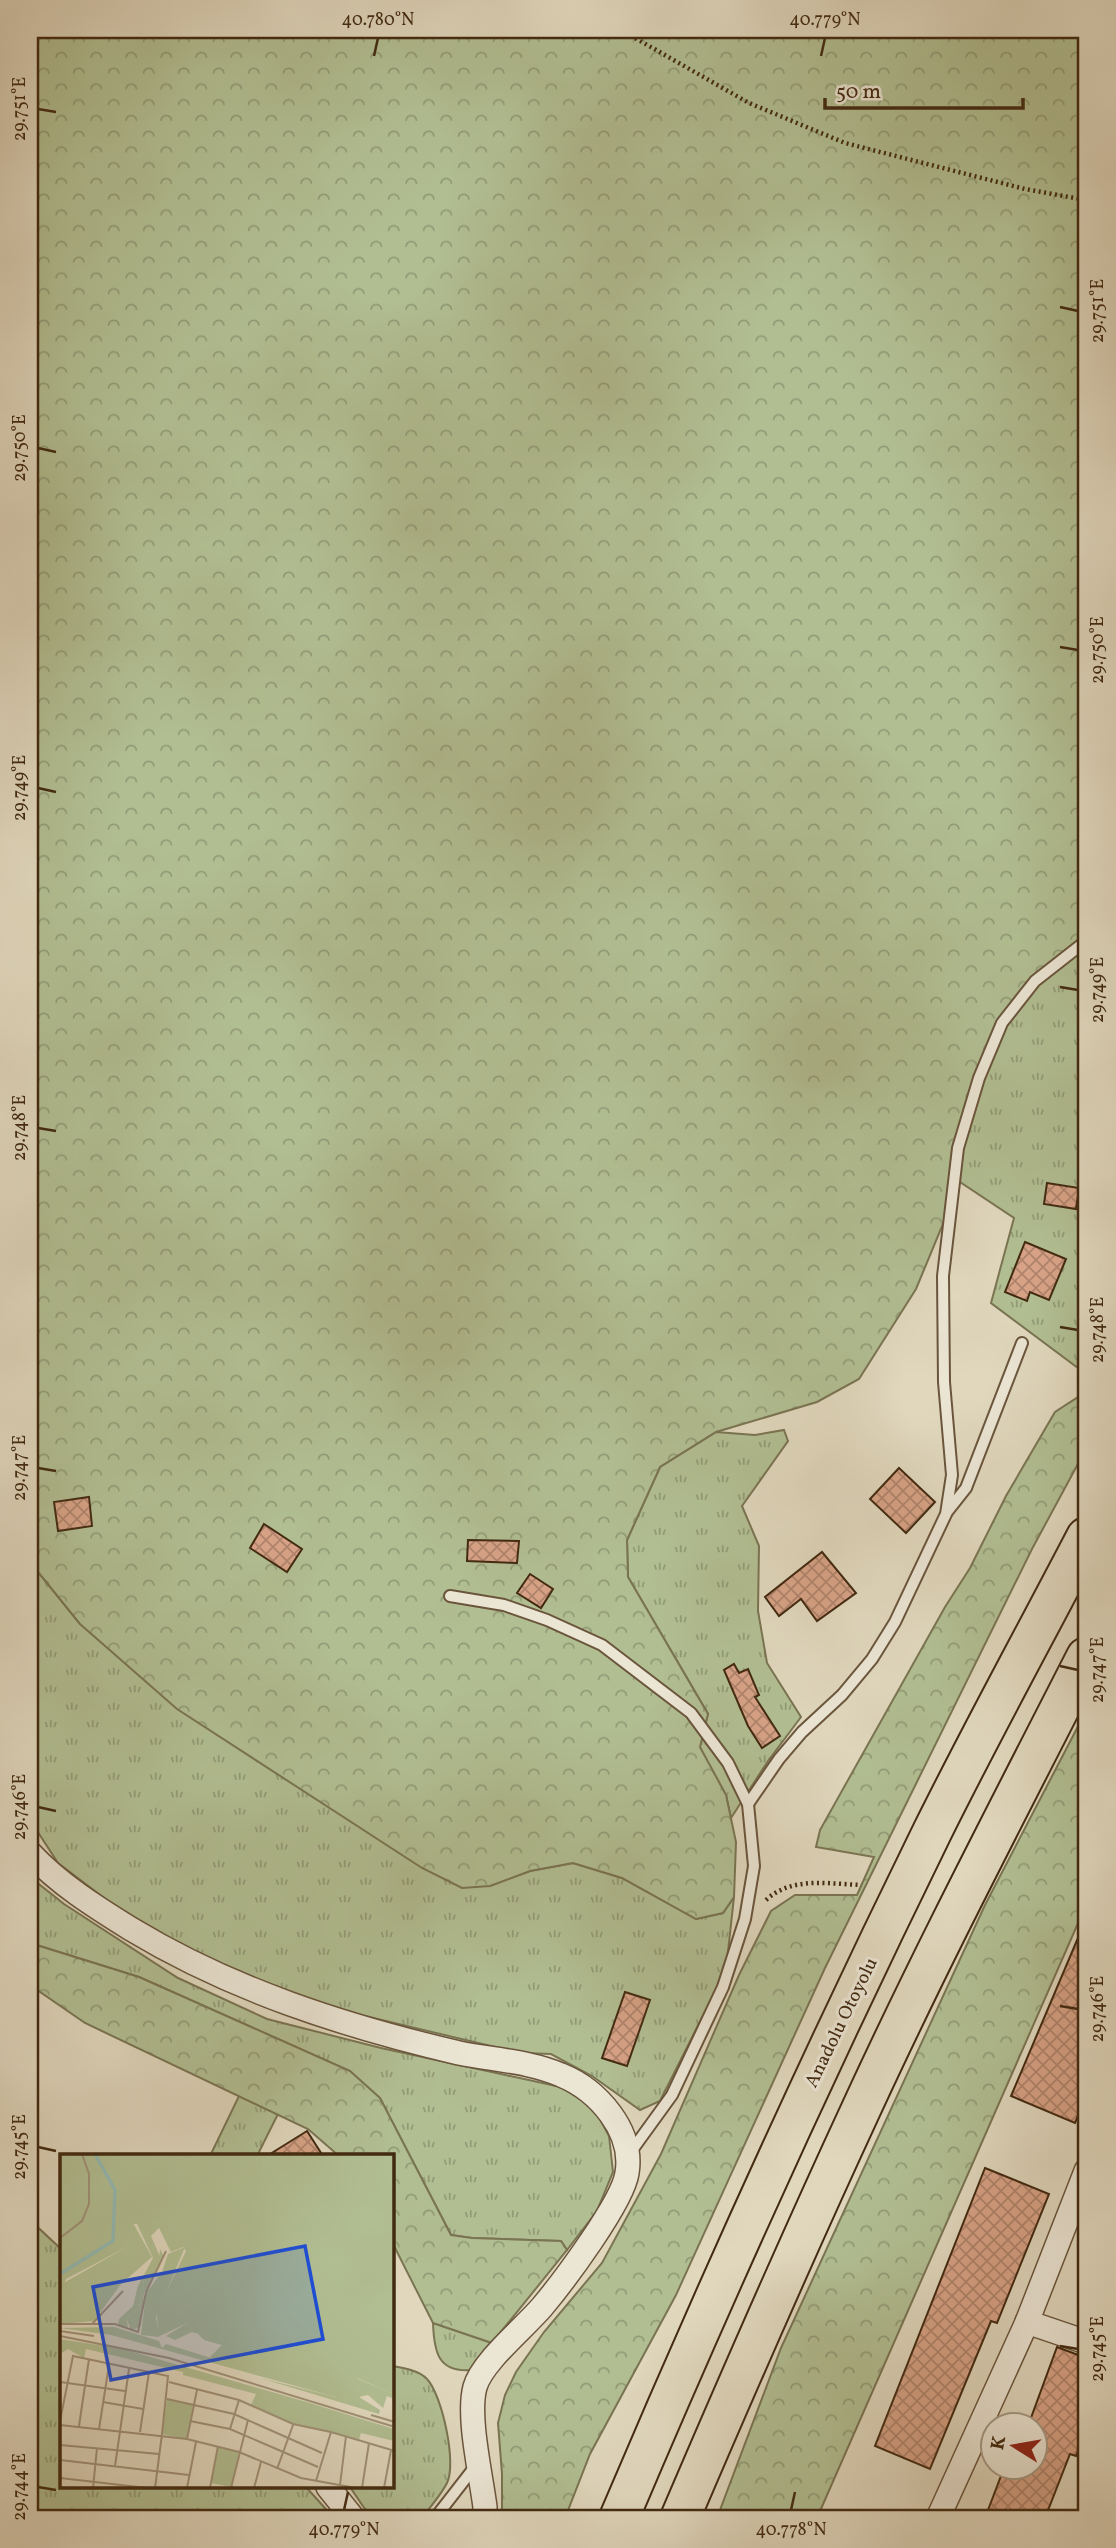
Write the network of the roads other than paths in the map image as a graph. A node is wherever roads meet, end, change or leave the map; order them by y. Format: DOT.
graph roads {
  1 [pos="1086,941"];
  2 [pos="1021,1343"];
  3 [pos="946,1514"];
  4 [pos="1086,1537"];
  5 [pos="450,1596"];
  6 [pos="1086,1657"];
  7 [pos="748,1804"];
  8 [pos="30,1853"];
  9 [pos="628,2155"];
  10 [pos="1086,2171"];
  11 [pos="1027,2322"];
  12 [pos="1086,2342"];
  13 [pos="479,2462"];
  14 [pos="329,2488"];
  15 [pos="353,2518"];
  16 [pos="435,2518"];
  17 [pos="484,2518"];
  18 [pos="619,2518"];
  19 [pos="680,2518"];
  20 [pos="938,2518"];
  1 -- 3 [label="lane"];
  2 -- 3 [label="lane"];
  3 -- 7 [label="lane"];
  4 -- 18 [label="highway, Anadolu Otoyolu"];
  5 -- 7 [label="lane"];
  6 -- 19 [label="highway"];
  7 -- 9 [label="lane"];
  8 -- 9 [label="street"];
  9 -- 13 [label="street"];
  10 -- 11 [label="street"];
  11 -- 12 [label="street"];
  11 -- 20 [label="street"];
  13 -- 16 [label="lane"];
  13 -- 17 [label="street"];
  14 -- 15 [label="street"];
}
